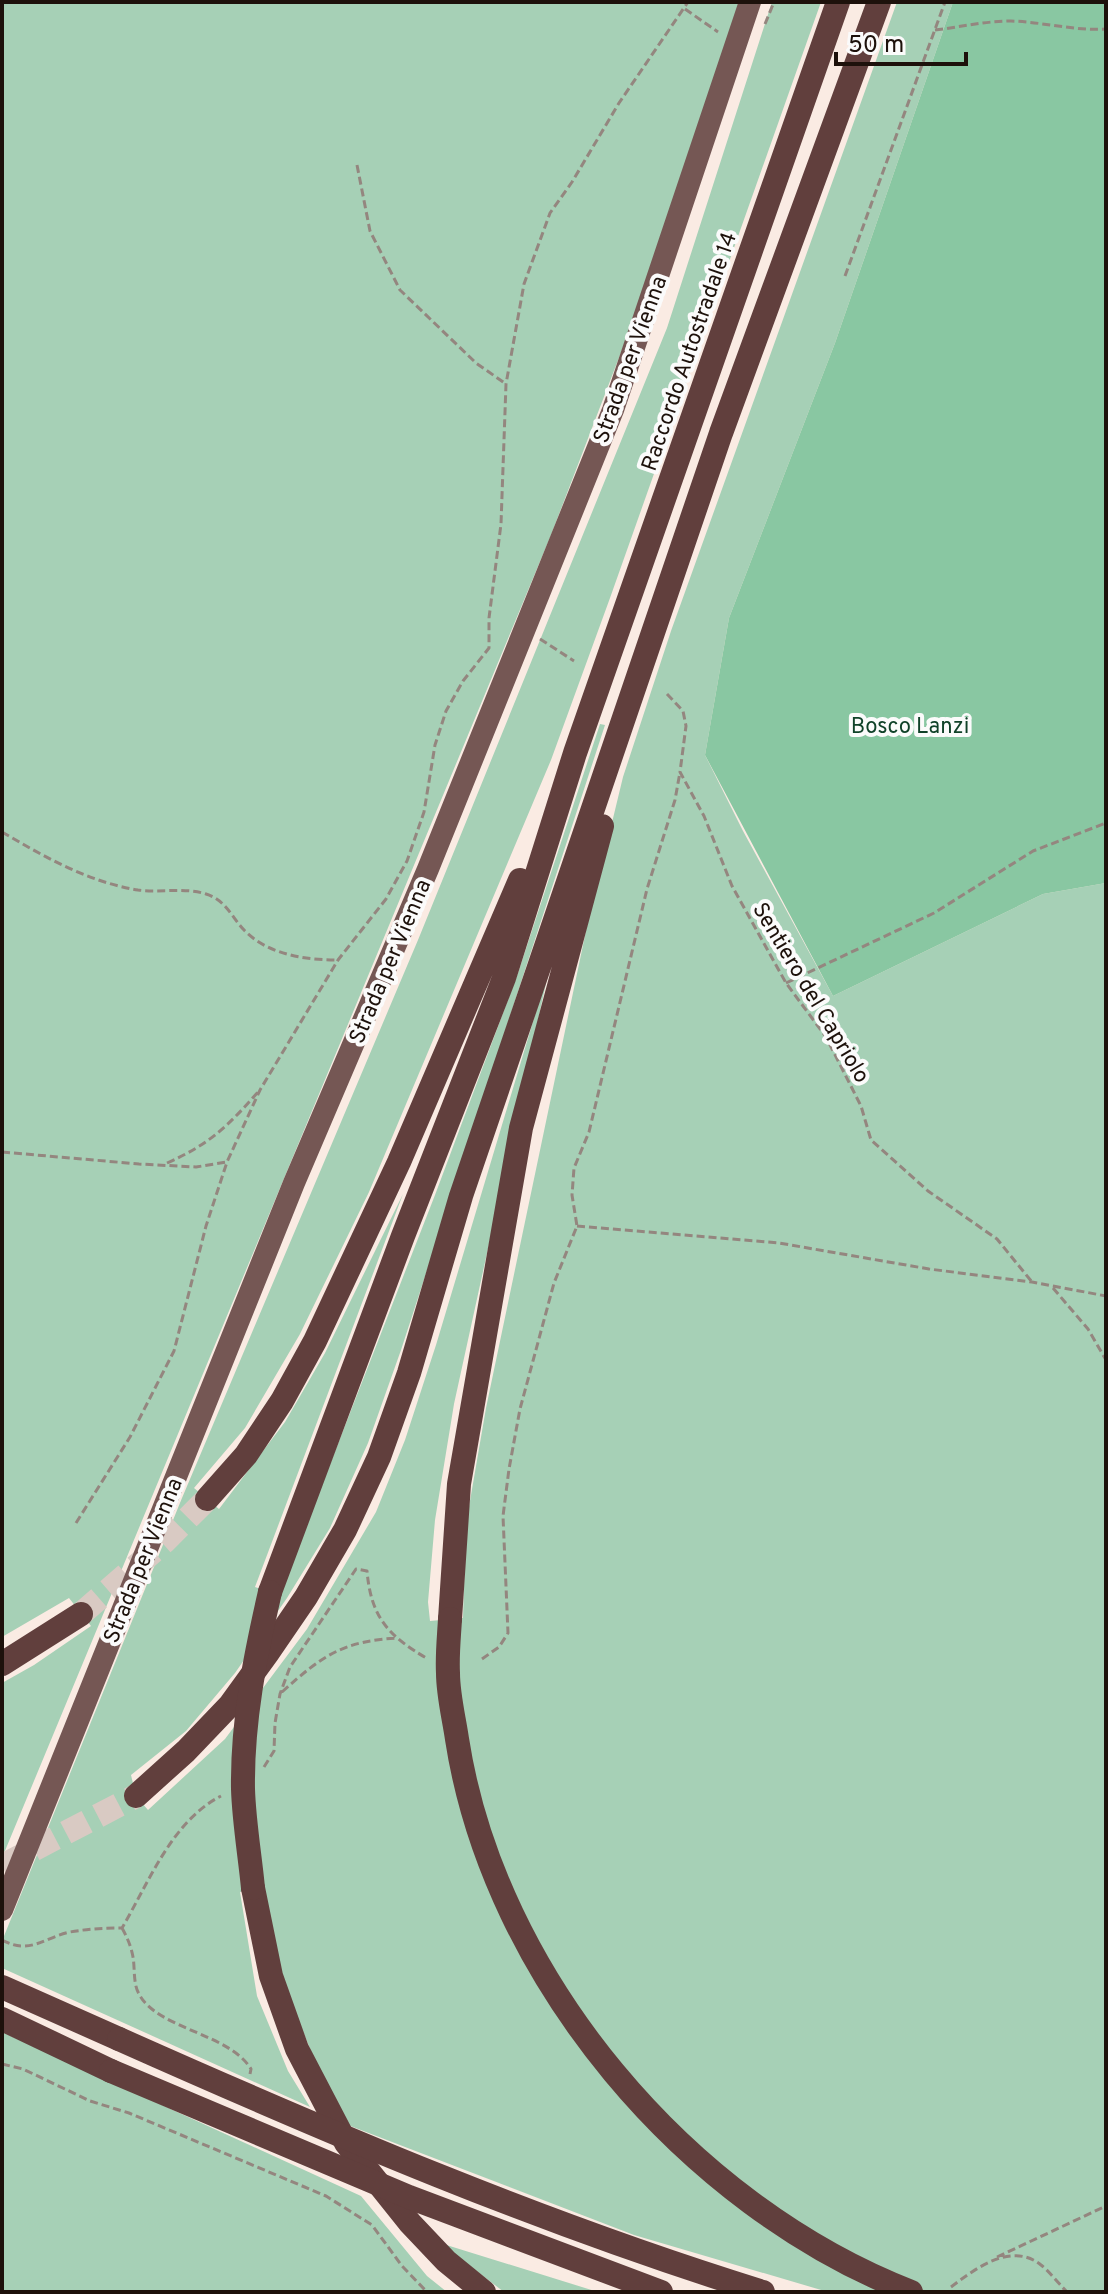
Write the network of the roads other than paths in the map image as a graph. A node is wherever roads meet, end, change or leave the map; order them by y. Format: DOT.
graph roads {
  1 [pos="750,2"];
  2 [pos="838,2"];
  3 [pos="879,2"];
  4 [pos="621,726"];
  5 [pos="575,753"];
  6 [pos="207,1499"];
  7 [pos="81,1614"];
  8 [pos="2,1664"];
  9 [pos="136,1796"];
  10 [pos="2,1910"];
  11 [pos="2,1987"];
  12 [pos="2,2019"];
  13 [pos="484,2292"];
  14 [pos="661,2292"];
  15 [pos="763,2292"];
  16 [pos="911,2292"];
  1 -- 10 [label="main road, Strada per Vienna"];
  2 -- 5 [label="highway, Raccordo Autostradale 14"];
  3 -- 4 [label="highway"];
  4 -- 9 [label="highway"];
  4 -- 16 [label="highway, bridge"];
  5 -- 6 [label="highway"];
  5 -- 13 [label="highway, bridge"];
  7 -- 8 [label="highway"];
  11 -- 15 [label="highway, bridge"];
  12 -- 14 [label="highway, bridge"];
}
